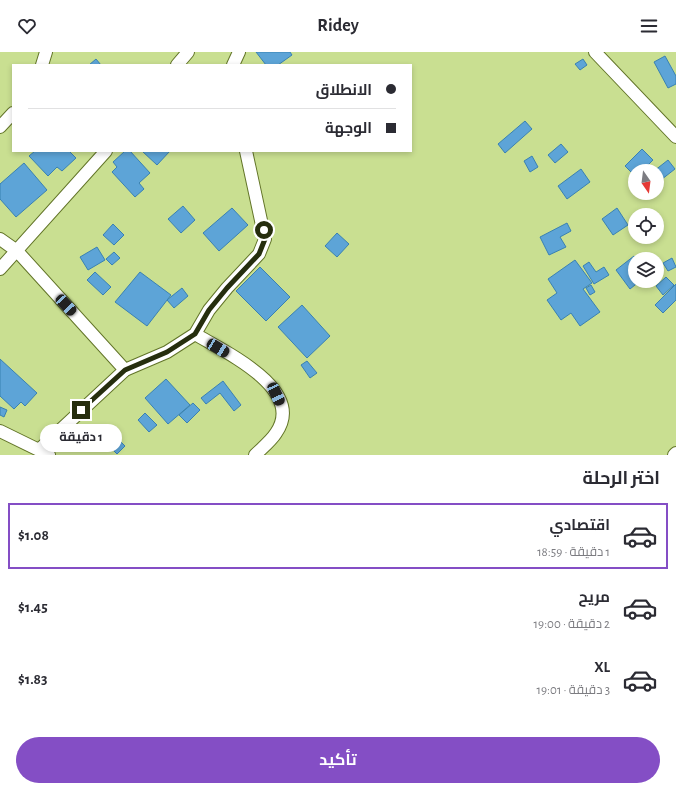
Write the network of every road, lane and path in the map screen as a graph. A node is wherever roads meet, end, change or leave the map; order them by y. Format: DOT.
graph roads {
  1 [pos="46,52"];
  2 [pos="188,52"];
  3 [pos="239,52"];
  4 [pos="595,52"];
  5 [pos="42,64"];
  6 [pos="178,64"];
  7 [pos="233,64"];
  8 [pos="12,114"];
  9 [pos="0,127"];
  10 [pos="676,137"];
  11 [pos="105,152"];
  12 [pos="246,152"];
  13 [pos="0,239"];
  14 [pos="16,251"];
  15 [pos="0,269"];
  16 [pos="195,334"];
  17 [pos="125,370"];
  18 [pos="2,435"];
  19 [pos="45,452"];
  20 [pos="255,455"];
  1 -- 5 [label="street"];
  2 -- 6 [label="street"];
  3 -- 7 [label="street"];
  4 -- 10 [label="street"];
  8 -- 9 [label="street"];
  11 -- 14 [label="street"];
  12 -- 16 [label="street"];
  13 -- 14 [label="street"];
  14 -- 15 [label="street"];
  14 -- 17 [label="street"];
  16 -- 17 [label="street"];
  16 -- 20 [label="street"];
  17 -- 19 [label="street"];
  18 -- 19 [label="street"];
}
